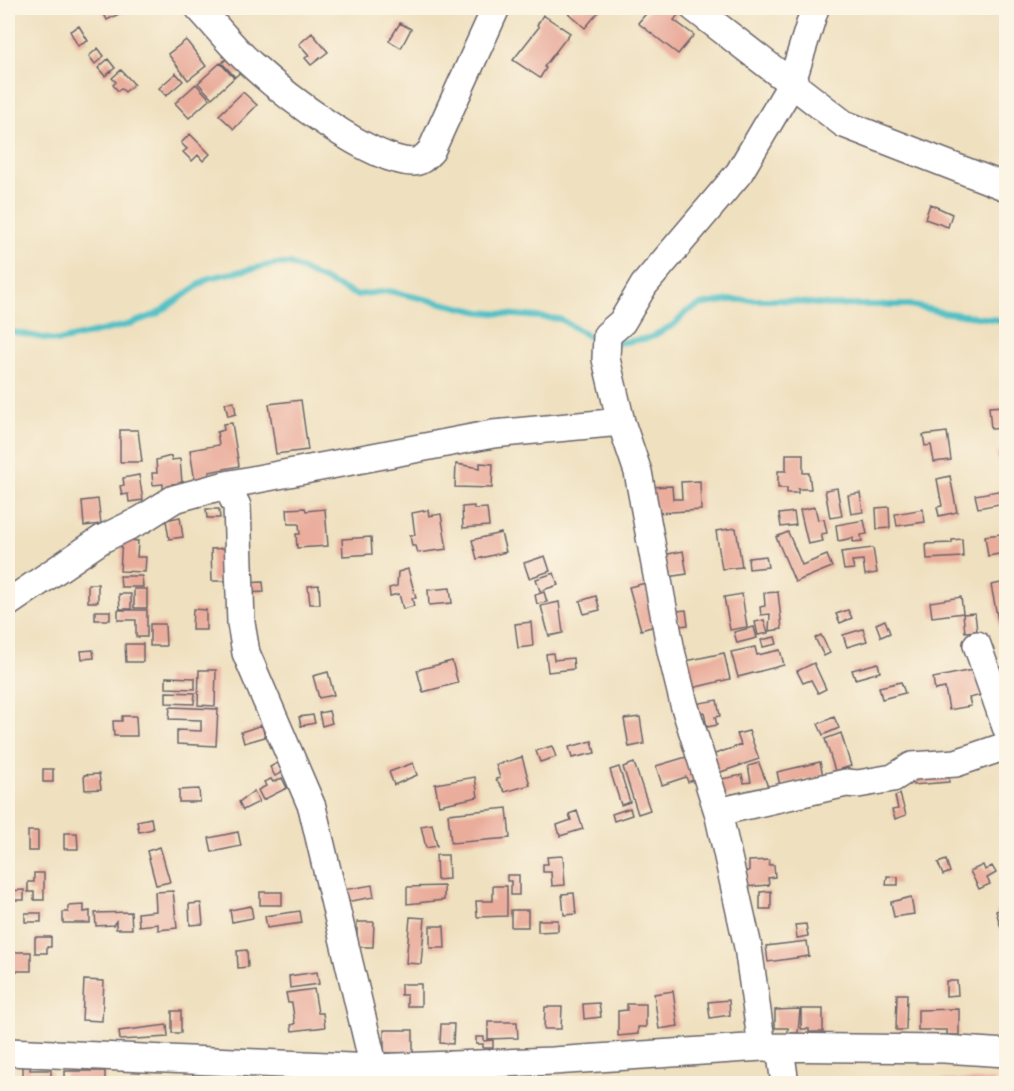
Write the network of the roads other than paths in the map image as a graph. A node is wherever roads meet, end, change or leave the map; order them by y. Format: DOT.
graph roads {
  1 [pos="199,8"];
  2 [pos="496,8"];
  3 [pos="694,8"];
  4 [pos="814,8"];
  5 [pos="791,85"];
  6 [pos="1006,187"];
  7 [pos="621,422"];
  8 [pos="226,485"];
  9 [pos="8,603"];
  10 [pos="977,645"];
  11 [pos="1006,727"];
  12 [pos="1006,746"];
  13 [pos="718,812"];
  14 [pos="771,1048"];
  15 [pos="8,1052"];
  16 [pos="1006,1053"];
  17 [pos="380,1076"];
  18 [pos="785,1083"];
  1 -- 2 [label="street"];
  3 -- 5 [label="street"];
  4 -- 5 [label="street"];
  5 -- 6 [label="street"];
  5 -- 7 [label="street"];
  7 -- 8 [label="street"];
  7 -- 13 [label="street"];
  8 -- 9 [label="street"];
  8 -- 17 [label="street"];
  10 -- 11 [label="street"];
  12 -- 13 [label="street"];
  13 -- 14 [label="street"];
  14 -- 16 [label="street"];
  14 -- 17 [label="street"];
  14 -- 18 [label="street"];
  15 -- 17 [label="street"];
}
